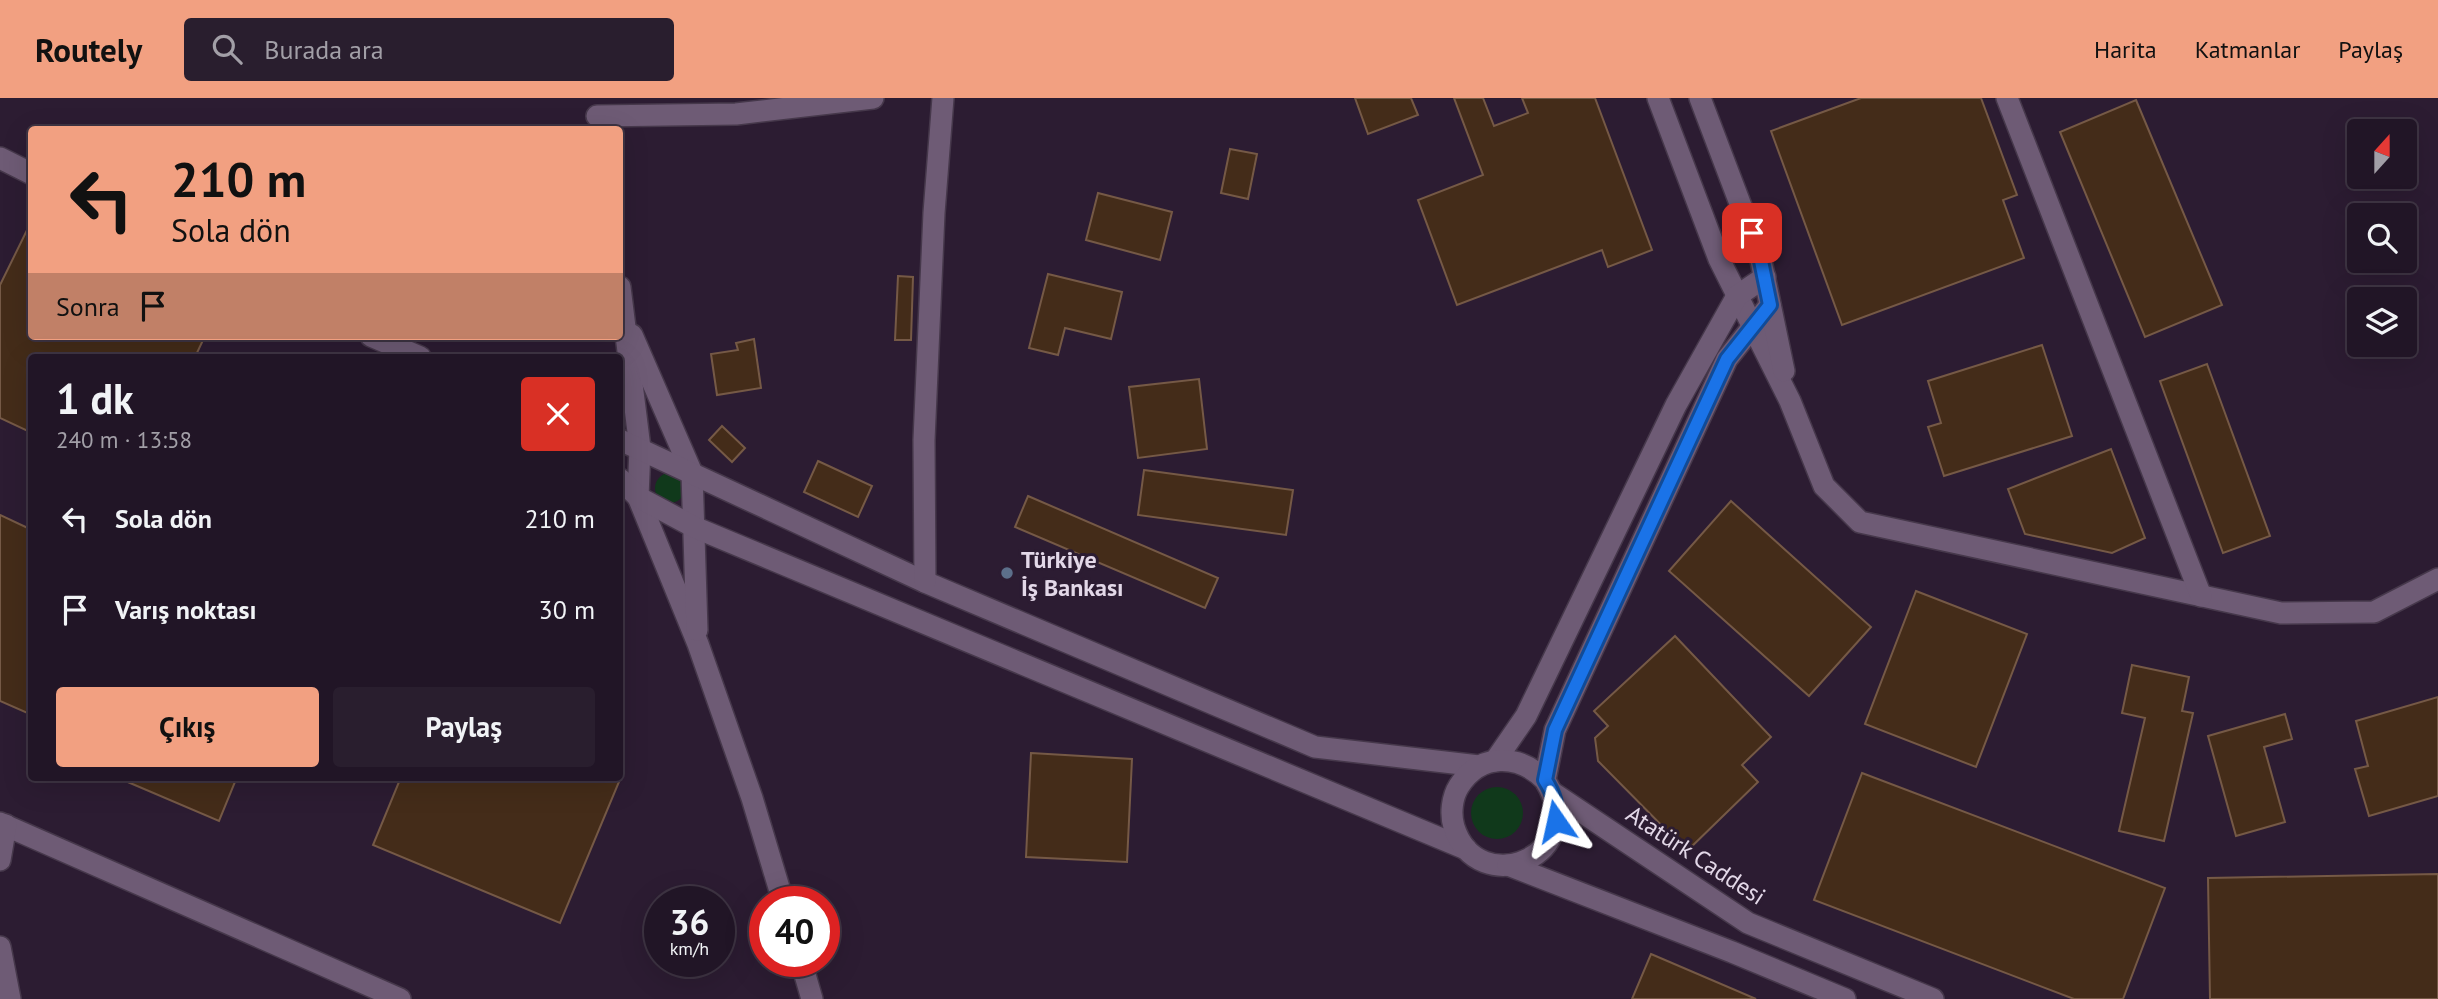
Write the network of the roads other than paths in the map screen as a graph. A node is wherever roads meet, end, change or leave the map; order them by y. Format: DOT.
graph roads {
  1 [pos="873,98"];
  2 [pos="943,98"];
  3 [pos="1658,98"];
  4 [pos="1700,98"];
  5 [pos="2007,98"];
  6 [pos="596,114"];
  7 [pos="0,158"];
  8 [pos="28,172"];
  9 [pos="1765,277"];
  10 [pos="1737,296"];
  11 [pos="1770,305"];
  12 [pos="623,314"];
  13 [pos="1753,327"];
  14 [pos="380,340"];
  15 [pos="413,354"];
  16 [pos="1790,401"];
  17 [pos="623,441"];
  18 [pos="640,448"];
  19 [pos="692,473"];
  20 [pos="623,482"];
  21 [pos="638,498"];
  22 [pos="694,527"];
  23 [pos="2438,579"];
  24 [pos="925,582"];
  25 [pos="2201,596"];
  26 [pos="698,644"];
  27 [pos="1487,764"];
  28 [pos="1549,787"];
  29 [pos="3,824"];
  30 [pos="1466,849"];
  31 [pos="0,860"];
  32 [pos="1508,865"];
  33 [pos="778,886"];
  34 [pos="0,947"];
  35 [pos="806,977"];
  36 [pos="10,999"];
  37 [pos="400,999"];
  38 [pos="812,999"];
  39 [pos="1846,999"];
  40 [pos="1933,999"];
  1 -- 6 [label="street"];
  2 -- 24 [label="street"];
  3 -- 10 [label="street"];
  4 -- 9 [label="street"];
  5 -- 25 [label="street"];
  7 -- 8 [label="street"];
  9 -- 10 [label="street"];
  9 -- 11 [label="street"];
  10 -- 13 [label="street"];
  10 -- 27 [label="street"];
  11 -- 13 [label="street"];
  11 -- 16 [label="street"];
  12 -- 18 [label="street"];
  12 -- 19 [label="street"];
  13 -- 16 [label="street"];
  13 -- 28 [label="street"];
  14 -- 15 [label="street"];
  16 -- 25 [label="street"];
  17 -- 18 [label="street"];
  18 -- 19 [label="street"];
  18 -- 21 [label="street"];
  19 -- 22 [label="street"];
  19 -- 24 [label="street"];
  20 -- 21 [label="street"];
  21 -- 22 [label="street"];
  21 -- 26 [label="street"];
  22 -- 26 [label="street"];
  22 -- 30 [label="street"];
  23 -- 25 [label="street"];
  24 -- 27 [label="street"];
  26 -- 33 [label="street"];
  27 -- 28 [label="street"];
  27 -- 30 [label="street"];
  28 -- 32 [label="street"];
  28 -- 40 [label="street, Atatürk Caddesi"];
  29 -- 31 [label="street"];
  29 -- 37 [label="street"];
  30 -- 32 [label="street"];
  32 -- 39 [label="street"];
  34 -- 36 [label="street"];
  35 -- 38 [label="street"];
}
